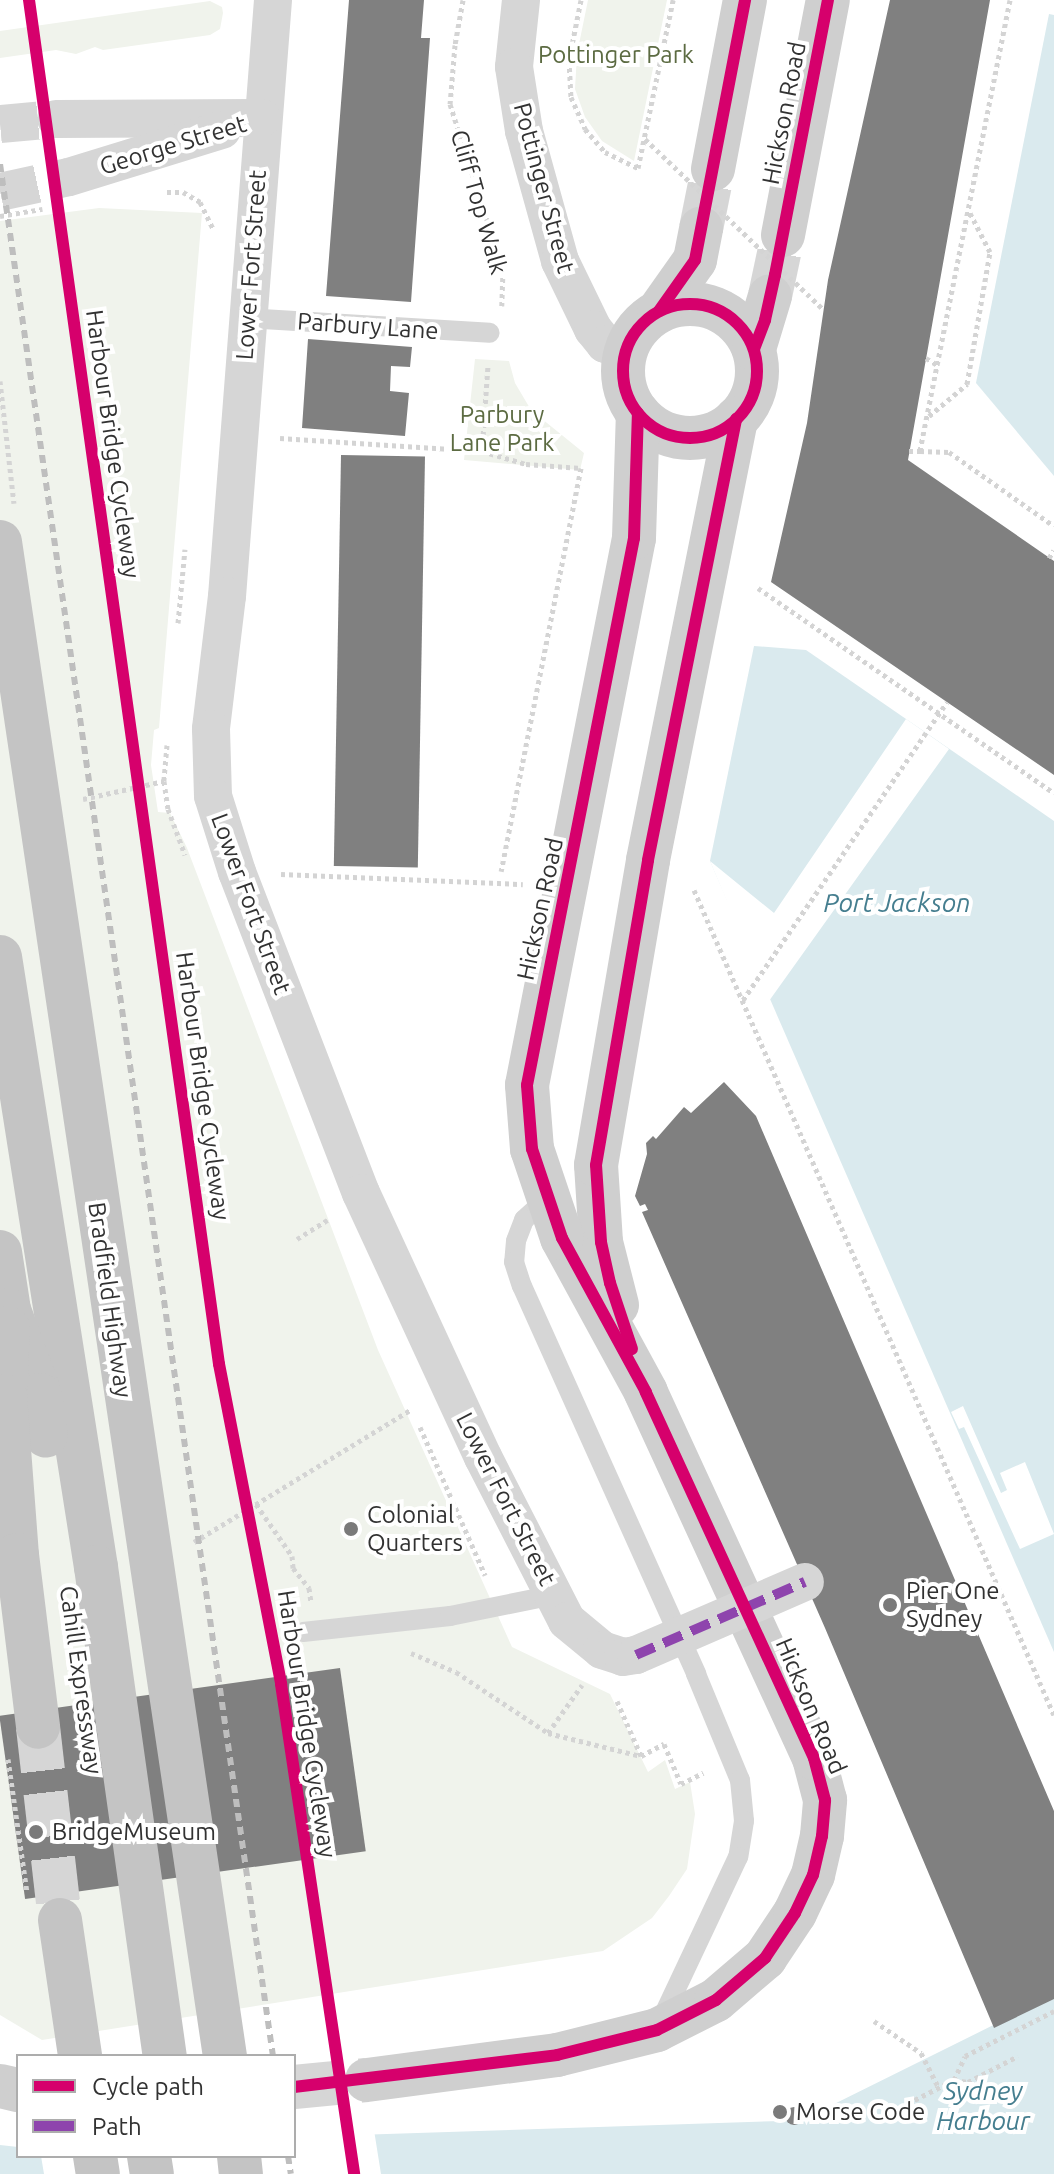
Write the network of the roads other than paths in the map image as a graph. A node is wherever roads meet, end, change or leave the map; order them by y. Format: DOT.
graph roads {
  1 [pos="273,0"];
  2 [pos="521,0"];
  3 [pos="745,0"];
  4 [pos="828,0"];
  5 [pos="262,118"];
  6 [pos="56,119"];
  7 [pos="713,169"];
  8 [pos="69,177"];
  9 [pos="701,229"];
  10 [pos="783,235"];
  11 [pos="770,296"];
  12 [pos="659,311"];
  13 [pos="247,318"];
  14 [pos="490,333"];
  15 [pos="754,349"];
  16 [pos="627,350"];
  17 [pos="638,413"];
  18 [pos="736,419"];
  19 [pos="0,542"];
  20 [pos="0,957"];
  21 [pos="547,1199"];
  22 [pos="0,1252"];
  23 [pos="9,1310"];
  24 [pos="646,1392"];
  25 [pos="805,1582"];
  26 [pos="554,1595"];
  27 [pos="309,1631"];
  28 [pos="22,1739"];
  29 [pos="60,1920"];
  30 [pos="657,2030"];
  31 [pos="80,2054"];
  32 [pos="135,2054"];
  33 [pos="165,2054"];
  34 [pos="225,2054"];
  35 [pos="367,2080"];
  1 -- 5 [label="street, Lower Fort Street"];
  2 -- 16 [label="street, Pottinger Street"];
  3 -- 7 [label="street"];
  4 -- 10 [label="street, Hickson Road"];
  5 -- 6 [label="street, George Street"];
  5 -- 8 [label="street, George Street"];
  5 -- 13 [label="street, Lower Fort Street"];
  9 -- 12 [label="street"];
  11 -- 15 [label="street"];
  12 -- 15 [label="street"];
  12 -- 16 [label="street"];
  13 -- 14 [label="lane, Parbury Lane"];
  13 -- 26 [label="street, Lower Fort Street"];
  15 -- 18 [label="street"];
  16 -- 17 [label="street"];
  17 -- 18 [label="street"];
  17 -- 21 [label="street, Hickson Road"];
  18 -- 24 [label="street, Hickson Road"];
  19 -- 34 [label="highway, Bradfield Highway, bridge"];
  20 -- 33 [label="highway, bridge"];
  21 -- 24 [label="street, Hickson Road"];
  21 -- 30 [label="lane"];
  22 -- 23 [label="highway, Cahill Expressway"];
  23 -- 28 [label="highway, Cahill Expressway, bridge"];
  23 -- 32 [label="highway, Cahill Expressway, bridge"];
  24 -- 30 [label="street, Hickson Road"];
  25 -- 26 [label="street, Lower Fort Street, bridge"];
  26 -- 27 [label="lane"];
  29 -- 31 [label="highway"];
  30 -- 35 [label="street, Hickson Road"];
}
